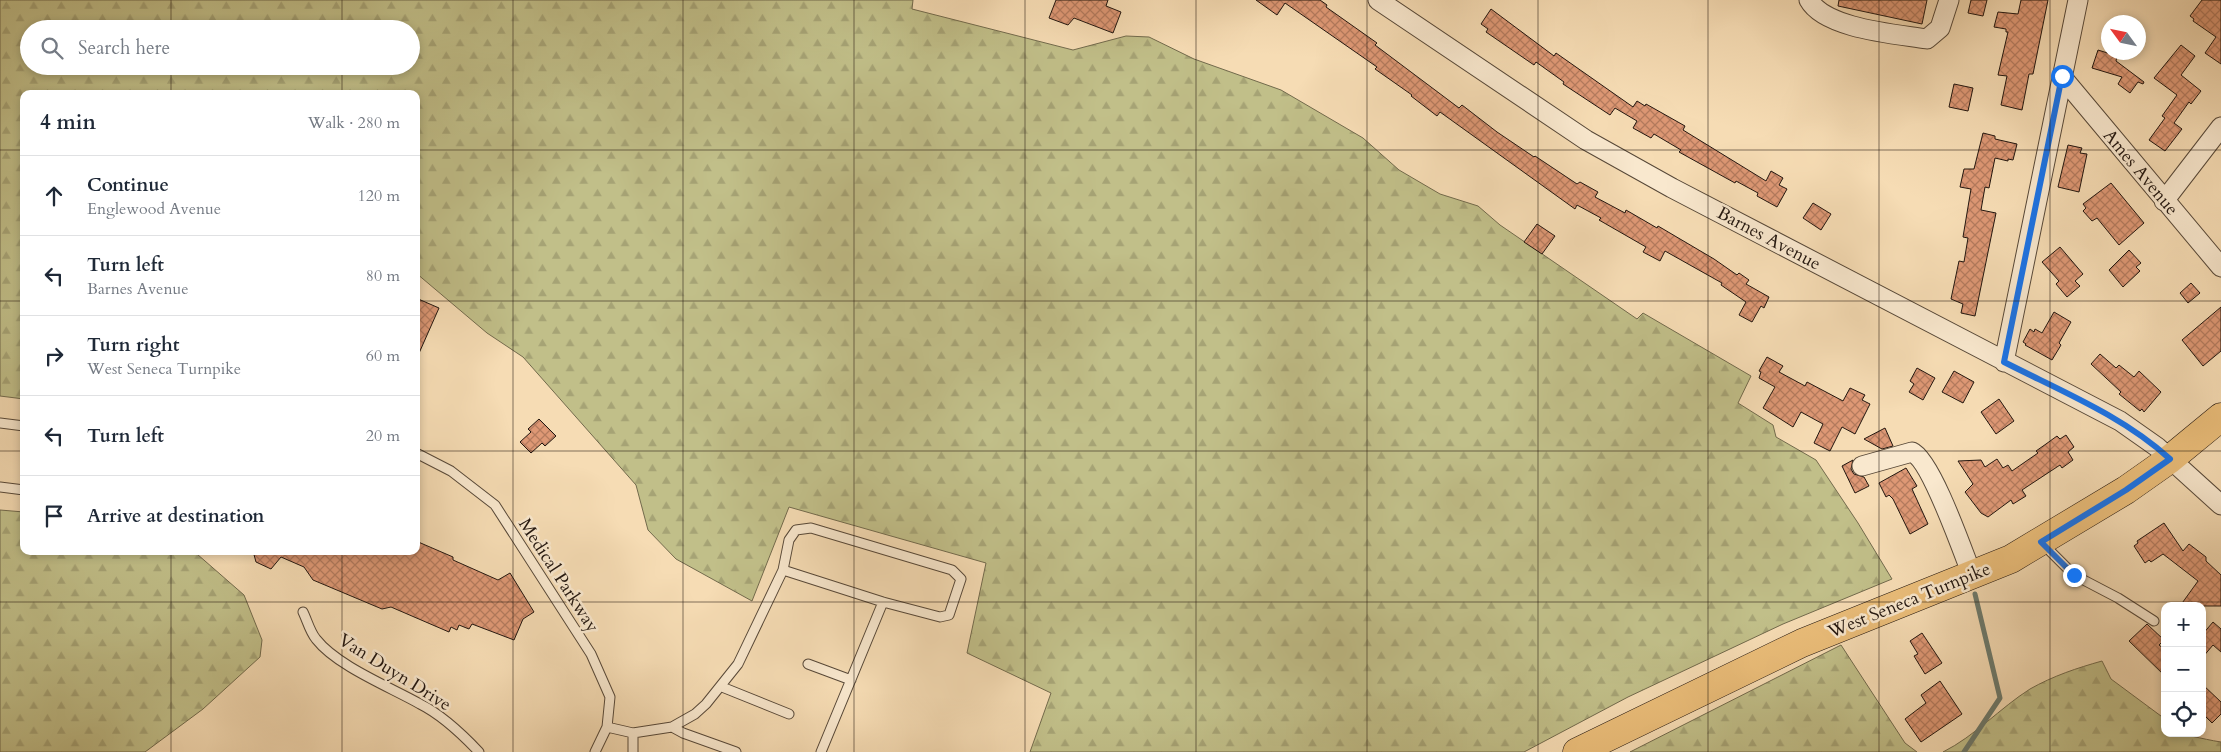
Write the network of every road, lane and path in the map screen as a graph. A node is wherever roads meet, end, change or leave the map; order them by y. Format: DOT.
graph roads {
  1 [pos="1378,0"];
  2 [pos="1809,0"];
  3 [pos="1949,0"];
  4 [pos="2078,0"];
  5 [pos="2062,76"];
  6 [pos="2221,127"];
  7 [pos="2164,201"];
  8 [pos="2221,267"];
  9 [pos="2004,362"];
  10 [pos="2221,417"];
  11 [pos="0,423"];
  12 [pos="20,426"];
  13 [pos="420,454"];
  14 [pos="2170,459"];
  15 [pos="1862,466"];
  16 [pos="0,487"];
  17 [pos="20,490"];
  18 [pos="2221,505"];
  19 [pos="2041,542"];
  20 [pos="783,570"];
  21 [pos="1972,575"];
  22 [pos="883,602"];
  23 [pos="303,612"];
  24 [pos="2154,621"];
  25 [pos="808,664"];
  26 [pos="851,680"];
  27 [pos="722,687"];
  28 [pos="789,714"];
  29 [pos="607,727"];
  30 [pos="672,727"];
  31 [pos="633,733"];
  32 [pos="478,752"];
  33 [pos="595,752"];
  34 [pos="633,752"];
  35 [pos="736,752"];
  36 [pos="821,752"];
  37 [pos="1577,752"];
  1 -- 9 [label="street, Barnes Avenue"];
  2 -- 3 [label="street"];
  4 -- 5 [label="street"];
  5 -- 7 [label="street, Ames Avenue"];
  5 -- 9 [label="street"];
  6 -- 7 [label="street"];
  7 -- 8 [label="street, Ames Avenue"];
  9 -- 14 [label="street, Barnes Avenue"];
  10 -- 14 [label="main road, West Seneca Turnpike"];
  11 -- 12 [label="lane"];
  13 -- 29 [label="lane, Medical Parkway"];
  14 -- 18 [label="street, Barnes Avenue"];
  14 -- 19 [label="main road, West Seneca Turnpike"];
  15 -- 21 [label="street"];
  16 -- 17 [label="lane"];
  19 -- 21 [label="main road, West Seneca Turnpike"];
  19 -- 24 [label="lane"];
  20 -- 22 [label="lane"];
  20 -- 22 [label="lane"];
  20 -- 27 [label="lane"];
  21 -- 37 [label="main road, West Seneca Turnpike"];
  22 -- 26 [label="lane"];
  23 -- 32 [label="lane, Van Duyn Drive"];
  25 -- 26 [label="lane"];
  26 -- 36 [label="lane"];
  27 -- 28 [label="lane"];
  27 -- 30 [label="lane"];
  29 -- 31 [label="lane"];
  29 -- 33 [label="lane, Medical Parkway"];
  30 -- 31 [label="lane"];
  30 -- 35 [label="lane"];
  31 -- 34 [label="lane"];
}
